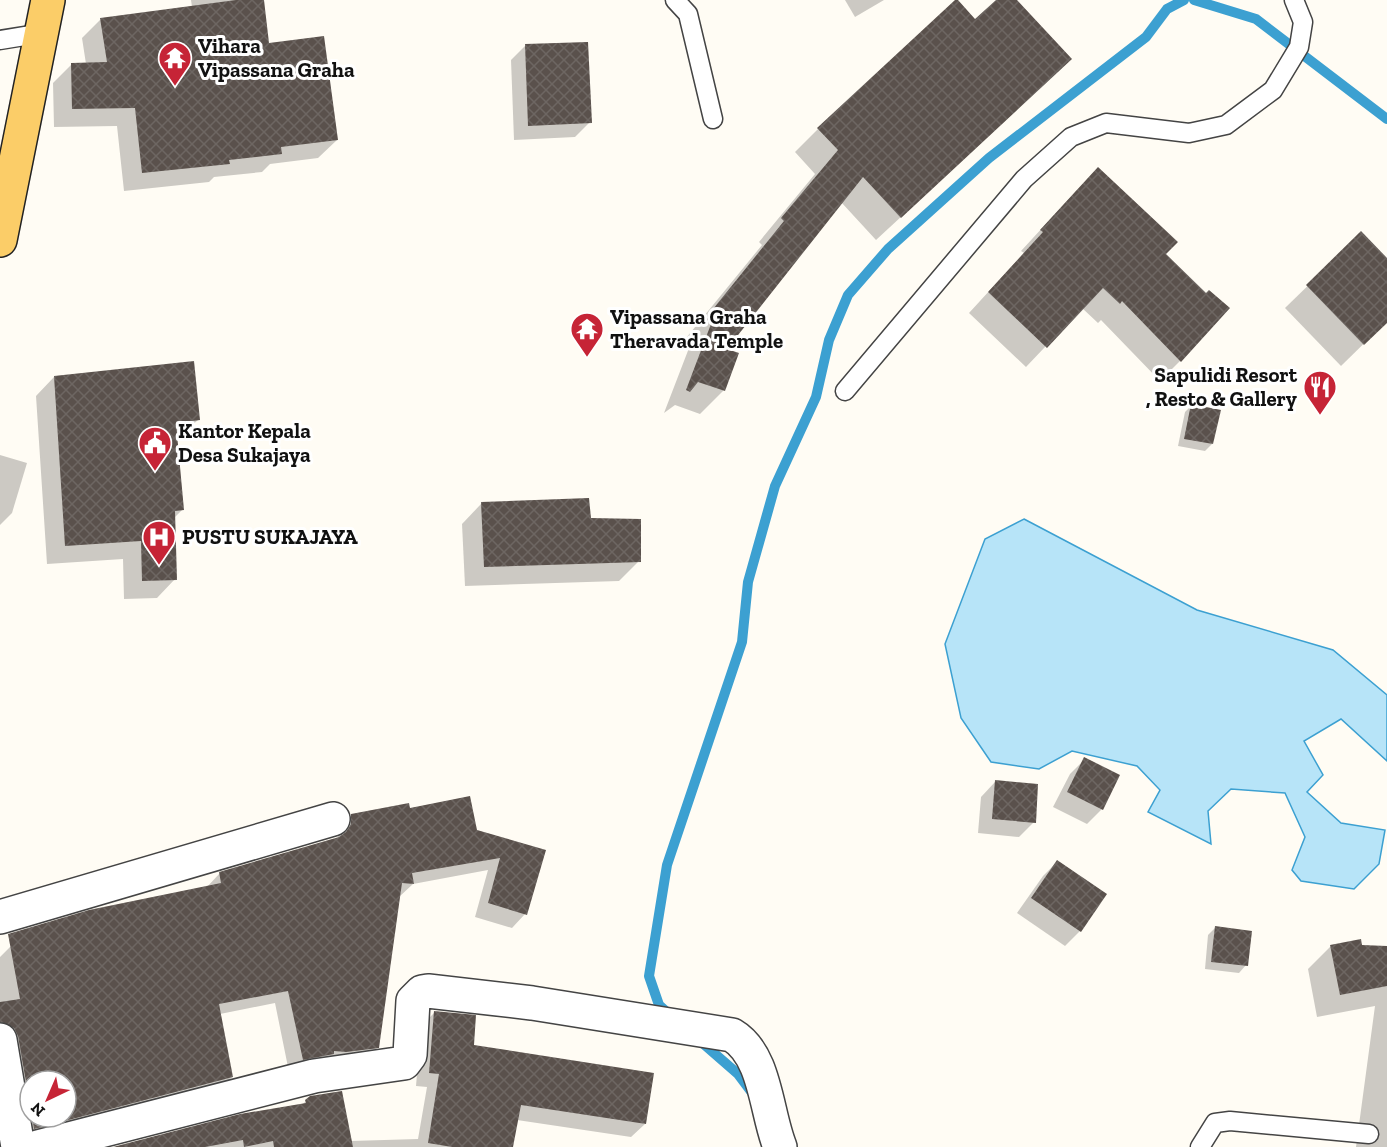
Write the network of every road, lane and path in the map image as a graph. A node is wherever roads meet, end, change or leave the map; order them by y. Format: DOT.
graph roads {
  1 [pos="48,0"];
  2 [pos="675,0"];
  3 [pos="1294,0"];
  4 [pos="43,33"];
  5 [pos="0,40"];
  6 [pos="713,119"];
  7 [pos="0,240"];
  8 [pos="845,391"];
  9 [pos="333,819"];
  10 [pos="0,917"];
  11 [pos="0,1040"];
  12 [pos="1369,1134"];
  13 [pos="18,1147"];
  14 [pos="38,1147"];
  15 [pos="780,1147"];
  16 [pos="1200,1147"];
  1 -- 4 [label="main road"];
  2 -- 6 [label="lane"];
  3 -- 8 [label="lane"];
  4 -- 5 [label="lane"];
  4 -- 7 [label="main road"];
  9 -- 10 [label="street"];
  11 -- 13 [label="street"];
  12 -- 16 [label="lane"];
  14 -- 15 [label="street"];
}
